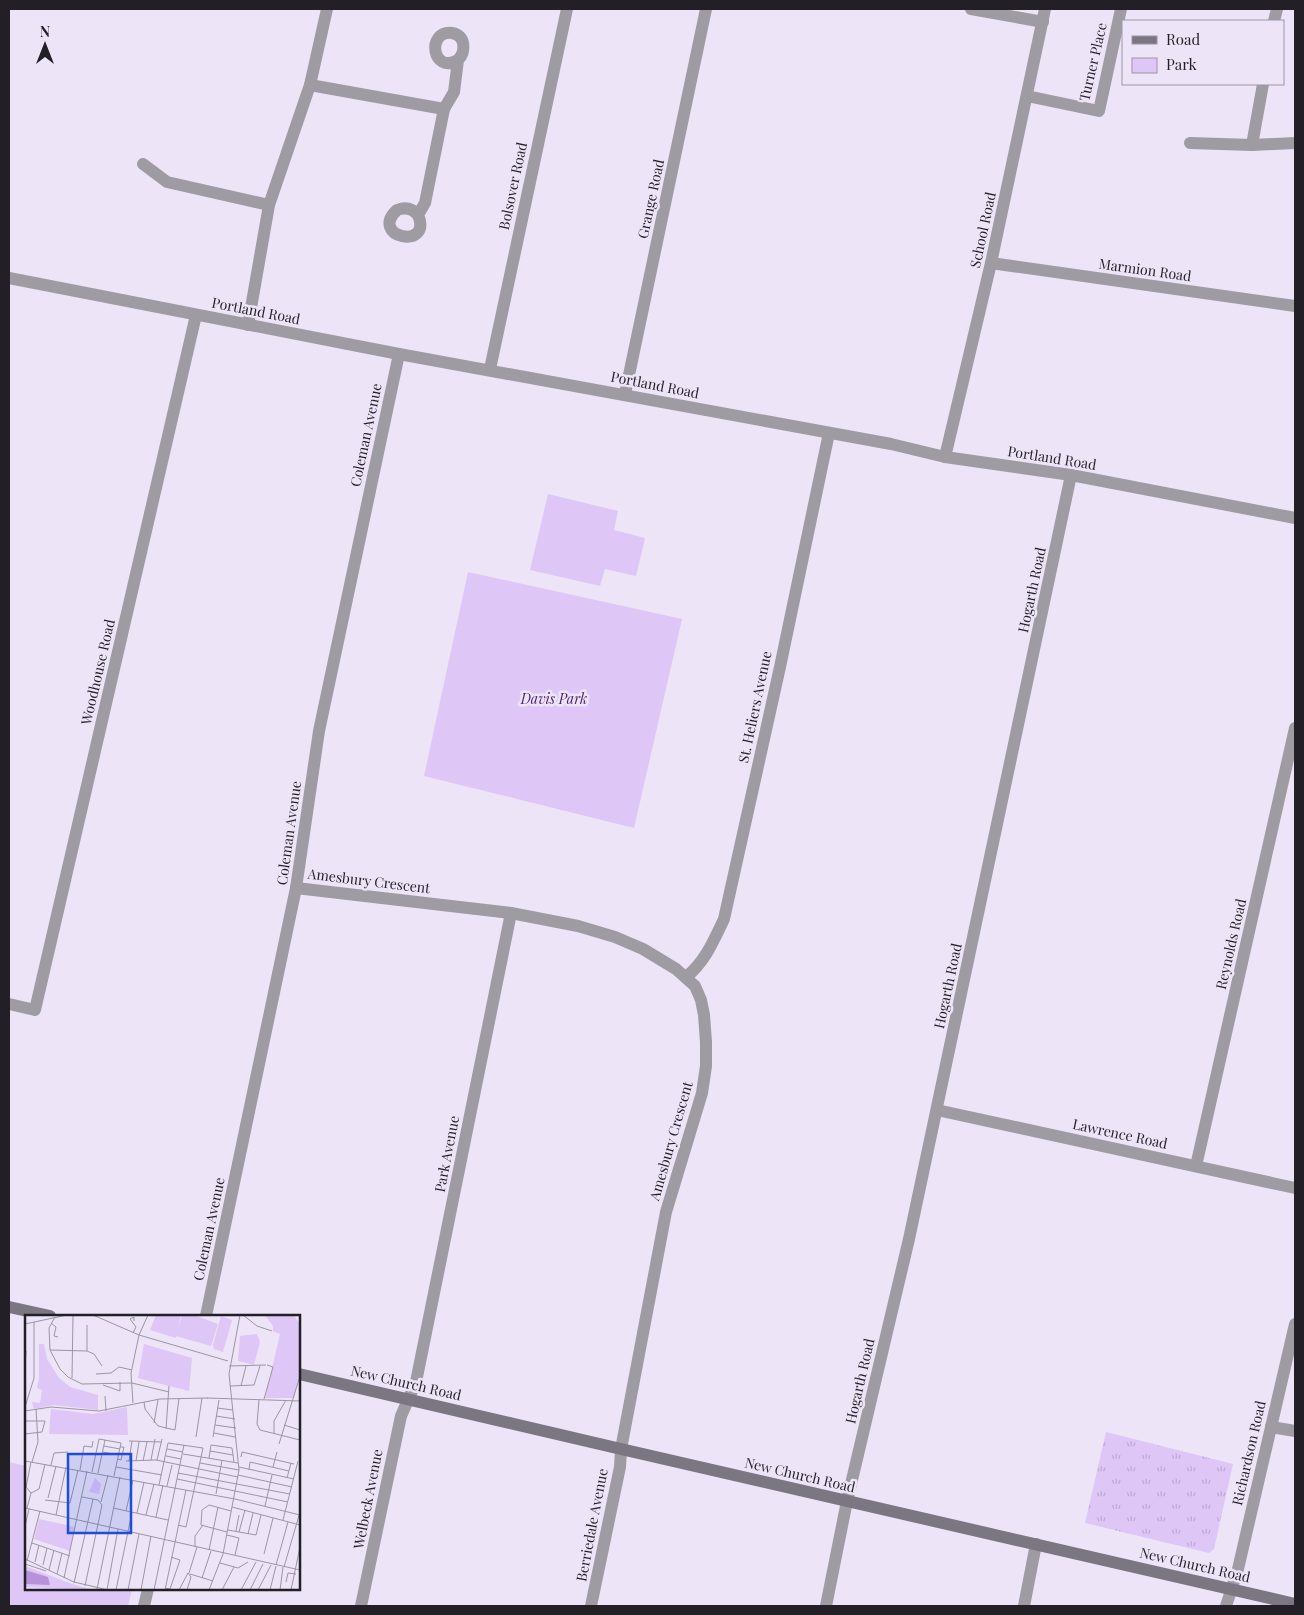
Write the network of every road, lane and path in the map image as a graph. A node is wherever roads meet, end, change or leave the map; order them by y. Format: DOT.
graph roads {
  1 [pos="327,9"];
  2 [pos="567,9"];
  3 [pos="706,9"];
  4 [pos="971,9"];
  5 [pos="1045,9"];
  6 [pos="1121,9"];
  7 [pos="1042,22"];
  8 [pos="458,60"];
  9 [pos="310,85"];
  10 [pos="1263,85"];
  11 [pos="1027,96"];
  12 [pos="444,109"];
  13 [pos="1190,143"];
  14 [pos="1295,143"];
  15 [pos="1252,145"];
  16 [pos="143,164"];
  17 [pos="269,205"];
  18 [pos="418,215"];
  19 [pos="991,263"];
  20 [pos="9,278"];
  21 [pos="1295,306"];
  22 [pos="196,315"];
  23 [pos="248,325"];
  24 [pos="398,354"];
  25 [pos="490,369"];
  26 [pos="625,394"];
  27 [pos="829,433"];
  28 [pos="945,457"];
  29 [pos="1071,475"];
  30 [pos="1295,518"];
  31 [pos="1295,728"];
  32 [pos="296,888"];
  33 [pos="511,913"];
  34 [pos="686,977"];
  35 [pos="9,1004"];
  36 [pos="937,1110"];
  37 [pos="1196,1166"];
  38 [pos="1295,1188"];
  39 [pos="9,1307"];
  40 [pos="45,1315"];
  41 [pos="206,1315"];
  42 [pos="1295,1324"];
  43 [pos="300,1374"];
  44 [pos="408,1399"];
  45 [pos="1271,1427"];
  46 [pos="1295,1431"];
  47 [pos="621,1449"];
  48 [pos="847,1501"];
  49 [pos="1036,1544"];
  50 [pos="1231,1589"];
  51 [pos="148,1590"];
  52 [pos="1295,1604"];
  53 [pos="144,1606"];
  54 [pos="361,1606"];
  55 [pos="591,1606"];
  56 [pos="826,1606"];
  57 [pos="1024,1606"];
  58 [pos="1226,1606"];
  1 -- 9 [label="street"];
  2 -- 25 [label="street, Bolsover Road"];
  3 -- 26 [label="street, Grange Road"];
  4 -- 7 [label="street"];
  5 -- 7 [label="street, School Road"];
  6 -- 11 [label="street, Turner Place"];
  7 -- 11 [label="street, School Road"];
  8 -- 12 [label="street"];
  9 -- 12 [label="street"];
  9 -- 17 [label="street"];
  10 -- 15 [label="street"];
  11 -- 19 [label="street, School Road"];
  12 -- 18 [label="street"];
  13 -- 15 [label="street"];
  14 -- 15 [label="street"];
  16 -- 17 [label="street"];
  17 -- 23 [label="street"];
  19 -- 21 [label="street, Marmion Road"];
  19 -- 28 [label="street, School Road"];
  20 -- 22 [label="street, Portland Road"];
  22 -- 23 [label="street, Portland Road"];
  22 -- 35 [label="street, Woodhouse Road"];
  23 -- 24 [label="street, Portland Road"];
  24 -- 25 [label="street, Portland Road"];
  24 -- 32 [label="street, Coleman Avenue"];
  25 -- 26 [label="street, Portland Road"];
  26 -- 27 [label="street, Portland Road"];
  27 -- 28 [label="street, Portland Road"];
  27 -- 34 [label="street, St. Heliers Avenue"];
  28 -- 29 [label="street, Portland Road"];
  29 -- 30 [label="street, Portland Road"];
  29 -- 36 [label="street, Hogarth Road"];
  31 -- 37 [label="street, Reynolds Road"];
  32 -- 33 [label="street, Amesbury Crescent"];
  32 -- 41 [label="street, Coleman Avenue"];
  33 -- 34 [label="street, Amesbury Crescent"];
  33 -- 44 [label="street, Park Avenue"];
  34 -- 47 [label="street, Amesbury Crescent"];
  36 -- 37 [label="street, Lawrence Road"];
  36 -- 48 [label="street, Hogarth Road"];
  37 -- 38 [label="street, Lawrence Road"];
  39 -- 40 [label="main road"];
  42 -- 45 [label="street, Richardson Road"];
  43 -- 44 [label="main road, New Church Road"];
  44 -- 47 [label="main road, New Church Road"];
  44 -- 54 [label="street, Welbeck Avenue"];
  45 -- 46 [label="street"];
  45 -- 50 [label="street, Richardson Road"];
  47 -- 48 [label="main road, New Church Road"];
  47 -- 55 [label="street, Berriedale Avenue"];
  48 -- 49 [label="main road, New Church Road"];
  48 -- 56 [label="street, Hogarth Road"];
  49 -- 50 [label="main road, New Church Road"];
  49 -- 57 [label="street"];
  50 -- 52 [label="main road, New Church Road"];
  50 -- 58 [label="street, Richardson Road"];
  51 -- 53 [label="street"];
}
